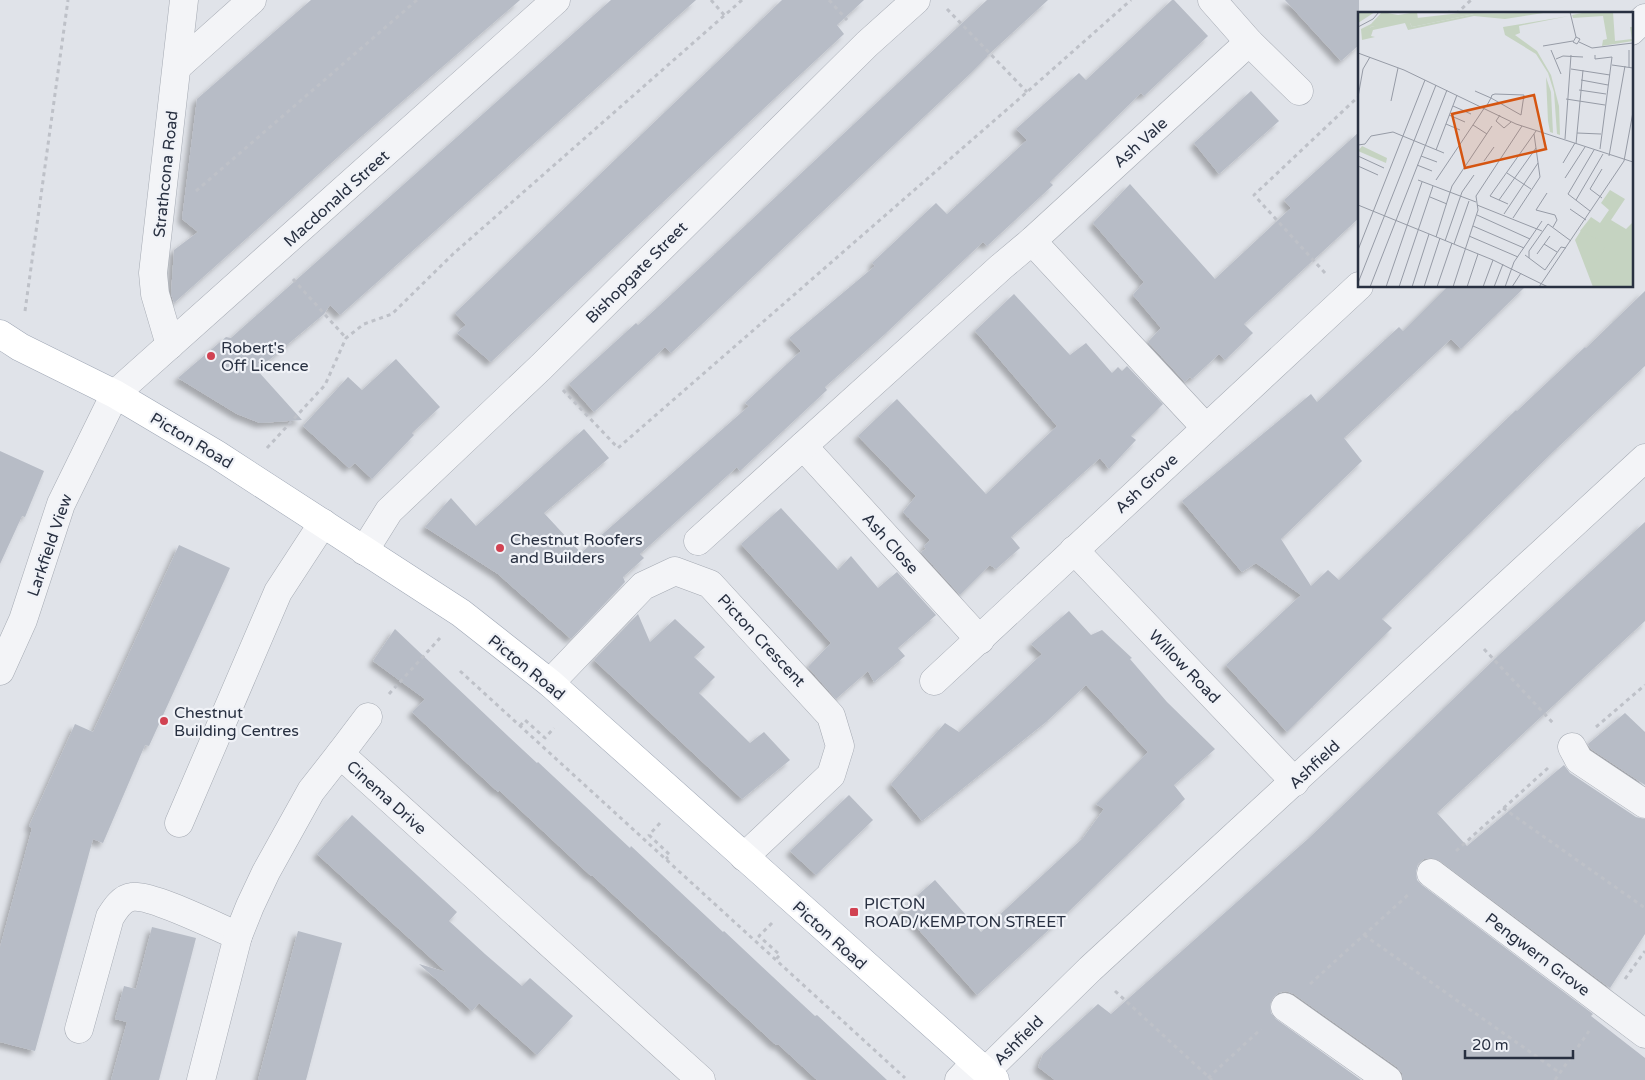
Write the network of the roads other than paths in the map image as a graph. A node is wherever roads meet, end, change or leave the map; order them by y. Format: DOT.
graph roads {
  1 [pos="184,0"];
  2 [pos="252,0"];
  3 [pos="556,0"];
  4 [pos="916,0"];
  5 [pos="1212,0"];
  6 [pos="1645,18"];
  7 [pos="1632,30"];
  8 [pos="1249,42"];
  9 [pos="176,67"];
  10 [pos="1299,91"];
  11 [pos="1032,241"];
  12 [pos="1353,292"];
  13 [pos="10,341"];
  14 [pos="170,345"];
  15 [pos="115,394"];
  16 [pos="1206,428"];
  17 [pos="803,446"];
  18 [pos="1645,458"];
  19 [pos="323,523"];
  20 [pos="698,541"];
  21 [pos="1074,550"];
  22 [pos="364,551"];
  23 [pos="980,640"];
  24 [pos="0,671"];
  25 [pos="934,681"];
  26 [pos="550,683"];
  27 [pos="368,717"];
  28 [pos="1572,746"];
  29 [pos="340,754"];
  30 [pos="1295,782"];
  31 [pos="1645,804"];
  32 [pos="179,823"];
  33 [pos="744,857"];
  34 [pos="1431,873"];
  35 [pos="238,936"];
  36 [pos="1285,1007"];
  37 [pos="79,1029"];
  38 [pos="1645,1034"];
  39 [pos="978,1074"];
  40 [pos="201,1080"];
  41 [pos="701,1080"];
  42 [pos="1388,1080"];
  1 -- 9 [label="street, Strathcona Road"];
  2 -- 9 [label="street"];
  3 -- 14 [label="street, Macdonald Street"];
  4 -- 22 [label="street, Bishopgate Street"];
  5 -- 8 [label="street"];
  6 -- 7 [label="street"];
  8 -- 10 [label="street"];
  8 -- 11 [label="street, Ash Vale"];
  9 -- 14 [label="street, Strathcona Road"];
  11 -- 16 [label="street"];
  11 -- 17 [label="street, Ash Vale"];
  12 -- 16 [label="street, Ash Grove"];
  13 -- 15 [label="main road, Picton Road"];
  14 -- 15 [label="street, Macdonald Street"];
  15 -- 19 [label="main road, Picton Road"];
  15 -- 24 [label="street, Larkfield View"];
  16 -- 21 [label="street, Ash Grove"];
  17 -- 20 [label="street, Ash Vale"];
  17 -- 23 [label="street, Ash Close"];
  18 -- 30 [label="street, Ashfield"];
  19 -- 22 [label="main road, Picton Road"];
  19 -- 32 [label="street"];
  21 -- 23 [label="street, Ash Grove"];
  21 -- 30 [label="street, Willow Road"];
  22 -- 26 [label="main road, Picton Road"];
  23 -- 25 [label="street, Ash Grove"];
  26 -- 33 [label="main road, Picton Road"];
  26 -- 33 [label="street, Picton Crescent"];
  27 -- 29 [label="street"];
  28 -- 31 [label="street"];
  29 -- 35 [label="street, Cinema Drive"];
  29 -- 41 [label="street, Cinema Drive"];
  30 -- 39 [label="street, Ashfield"];
  33 -- 39 [label="main road, Picton Road"];
  34 -- 38 [label="street, Pengwern Grove"];
  35 -- 37 [label="street"];
  35 -- 40 [label="street, Cinema Drive"];
  36 -- 42 [label="street"];
}
